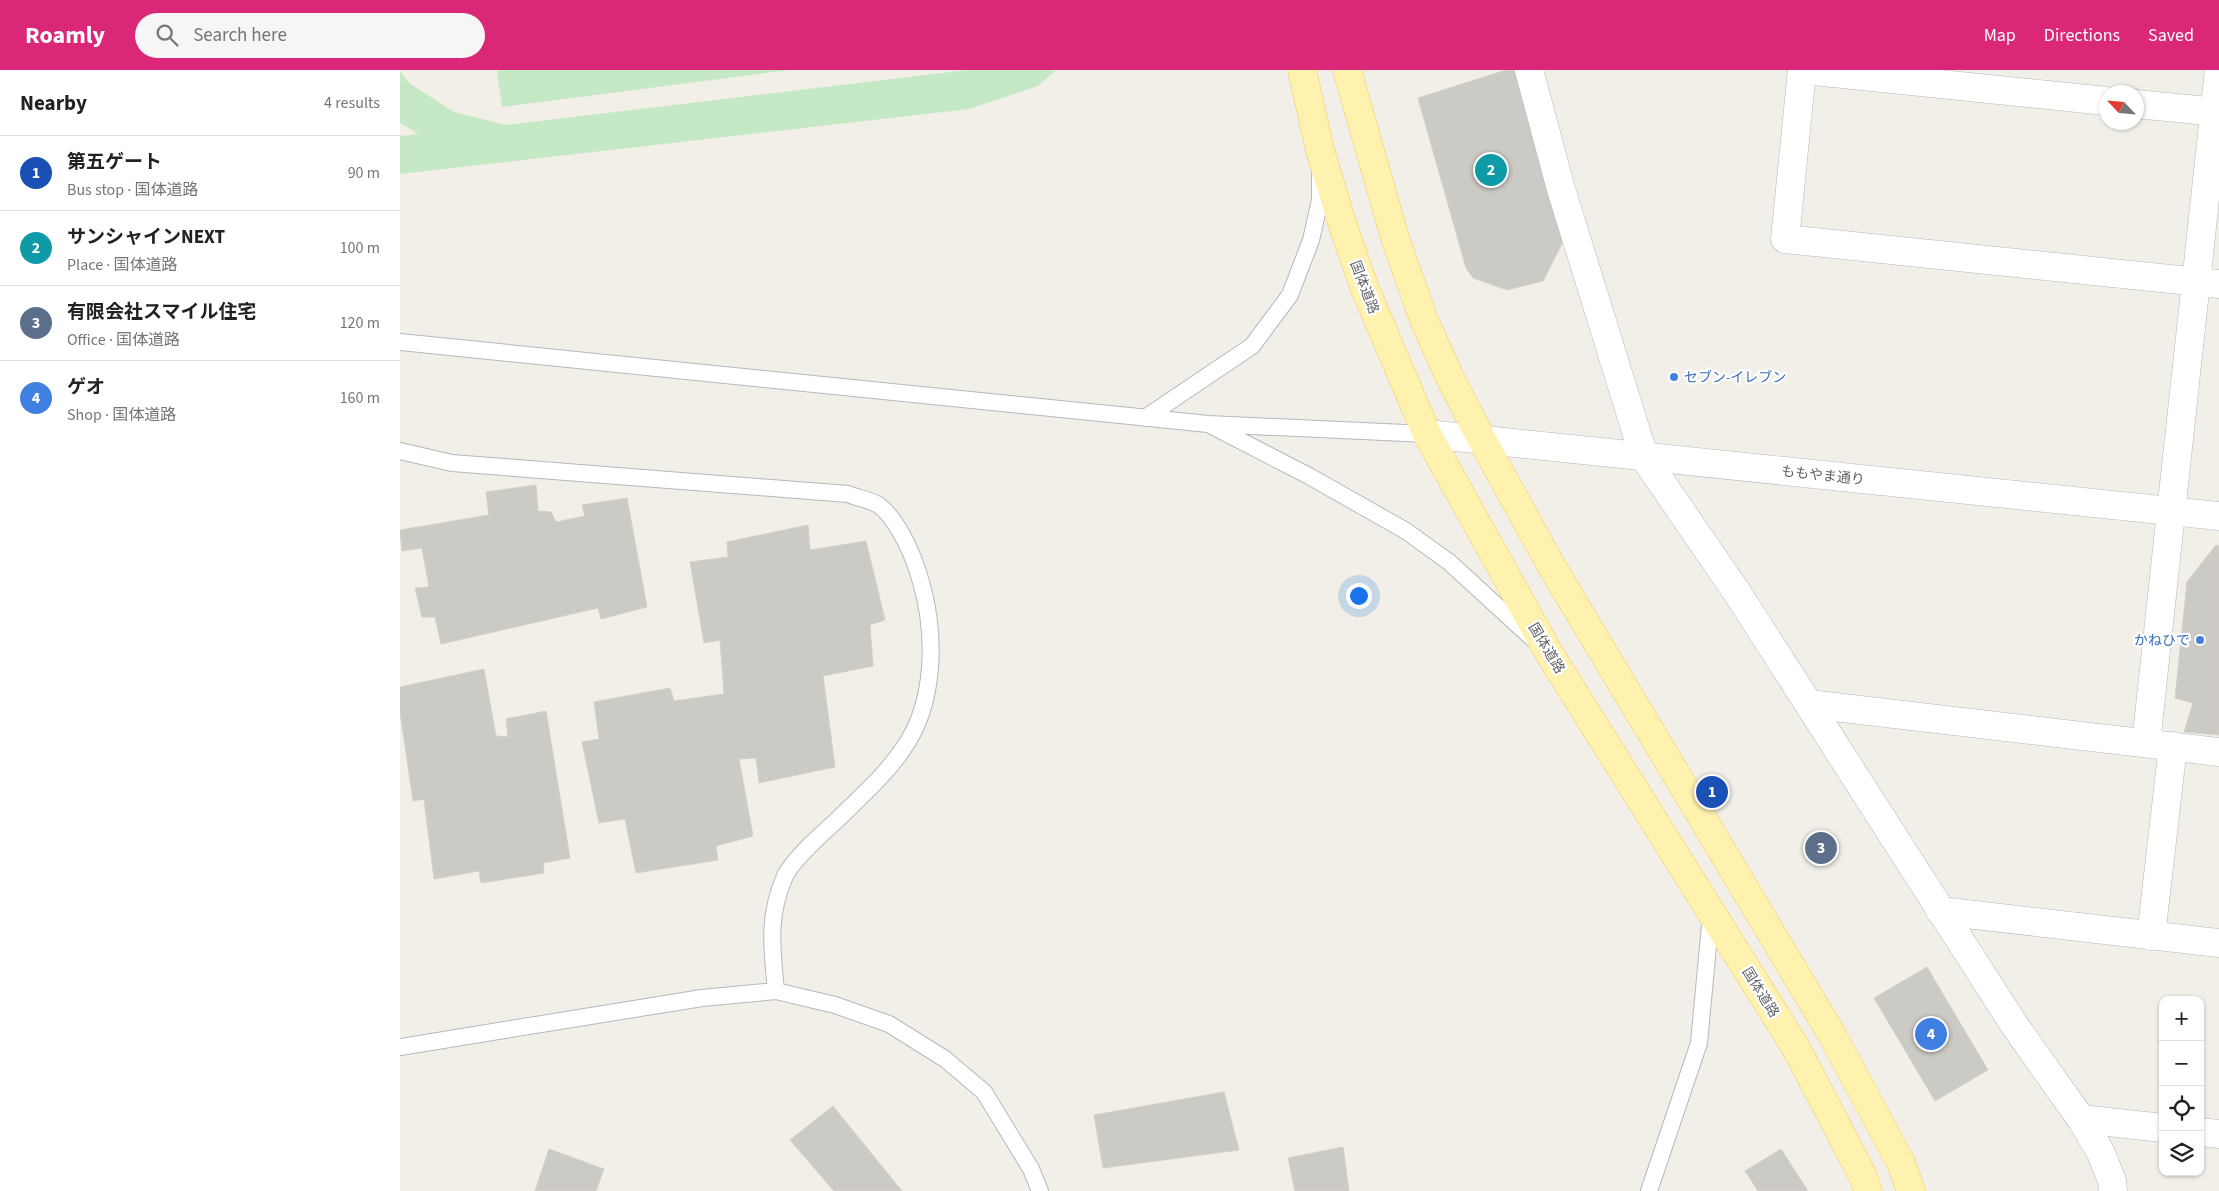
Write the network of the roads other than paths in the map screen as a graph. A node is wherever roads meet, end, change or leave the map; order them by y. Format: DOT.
graph roads {
  1 [pos="1302,70"];
  2 [pos="1346,70"];
  3 [pos="1529,70"];
  4 [pos="1803,70"];
  5 [pos="2219,70"];
  6 [pos="2099,100"];
  7 [pos="2144,105"];
  8 [pos="2217,112"];
  9 [pos="1320,150"];
  10 [pos="2208,282"];
  11 [pos="400,342"];
  12 [pos="1145,418"];
  13 [pos="1208,424"];
  14 [pos="1426,434"];
  15 [pos="1481,438"];
  16 [pos="400,451"];
  17 [pos="1644,457"];
  18 [pos="2172,512"];
  19 [pos="2219,516"];
  20 [pos="1549,653"];
  21 [pos="1809,704"];
  22 [pos="2146,743"];
  23 [pos="2173,746"];
  24 [pos="2219,752"];
  25 [pos="1712,910"];
  26 [pos="1940,911"];
  27 [pos="2151,936"];
  28 [pos="2219,942"];
  29 [pos="776,991"];
  30 [pos="400,1047"];
  31 [pos="2081,1119"];
  32 [pos="2159,1128"];
  33 [pos="2204,1132"];
  34 [pos="2219,1134"];
  35 [pos="1040,1191"];
  36 [pos="1649,1191"];
  37 [pos="1868,1191"];
  38 [pos="1911,1191"];
  39 [pos="2114,1191"];
  1 -- 9 [label="main road, 国体道路"];
  2 -- 15 [label="main road"];
  3 -- 17 [label="street"];
  4 -- 6 [label="street"];
  4 -- 10 [label="street"];
  5 -- 8 [label="street"];
  7 -- 8 [label="street"];
  8 -- 10 [label="street"];
  9 -- 12 [label="lane"];
  9 -- 14 [label="main road, 国体道路"];
  10 -- 18 [label="street"];
  11 -- 12 [label="lane"];
  12 -- 13 [label="lane"];
  13 -- 14 [label="lane"];
  13 -- 20 [label="lane"];
  14 -- 15 [label="street, ももやま通り"];
  14 -- 20 [label="main road, 国体道路"];
  15 -- 17 [label="street, ももやま通り"];
  15 -- 38 [label="main road"];
  16 -- 29 [label="lane"];
  17 -- 18 [label="street, ももやま通り"];
  17 -- 21 [label="street"];
  18 -- 19 [label="street, ももやま通り"];
  18 -- 22 [label="street"];
  20 -- 25 [label="main road, 国体道路"];
  21 -- 22 [label="street"];
  21 -- 26 [label="street"];
  22 -- 23 [label="street"];
  23 -- 24 [label="street"];
  23 -- 27 [label="street"];
  25 -- 36 [label="lane"];
  25 -- 37 [label="main road, 国体道路"];
  26 -- 27 [label="street"];
  26 -- 31 [label="street"];
  27 -- 28 [label="street"];
  29 -- 30 [label="lane"];
  29 -- 35 [label="lane"];
  31 -- 32 [label="street"];
  31 -- 39 [label="street"];
  33 -- 34 [label="street"];
}
